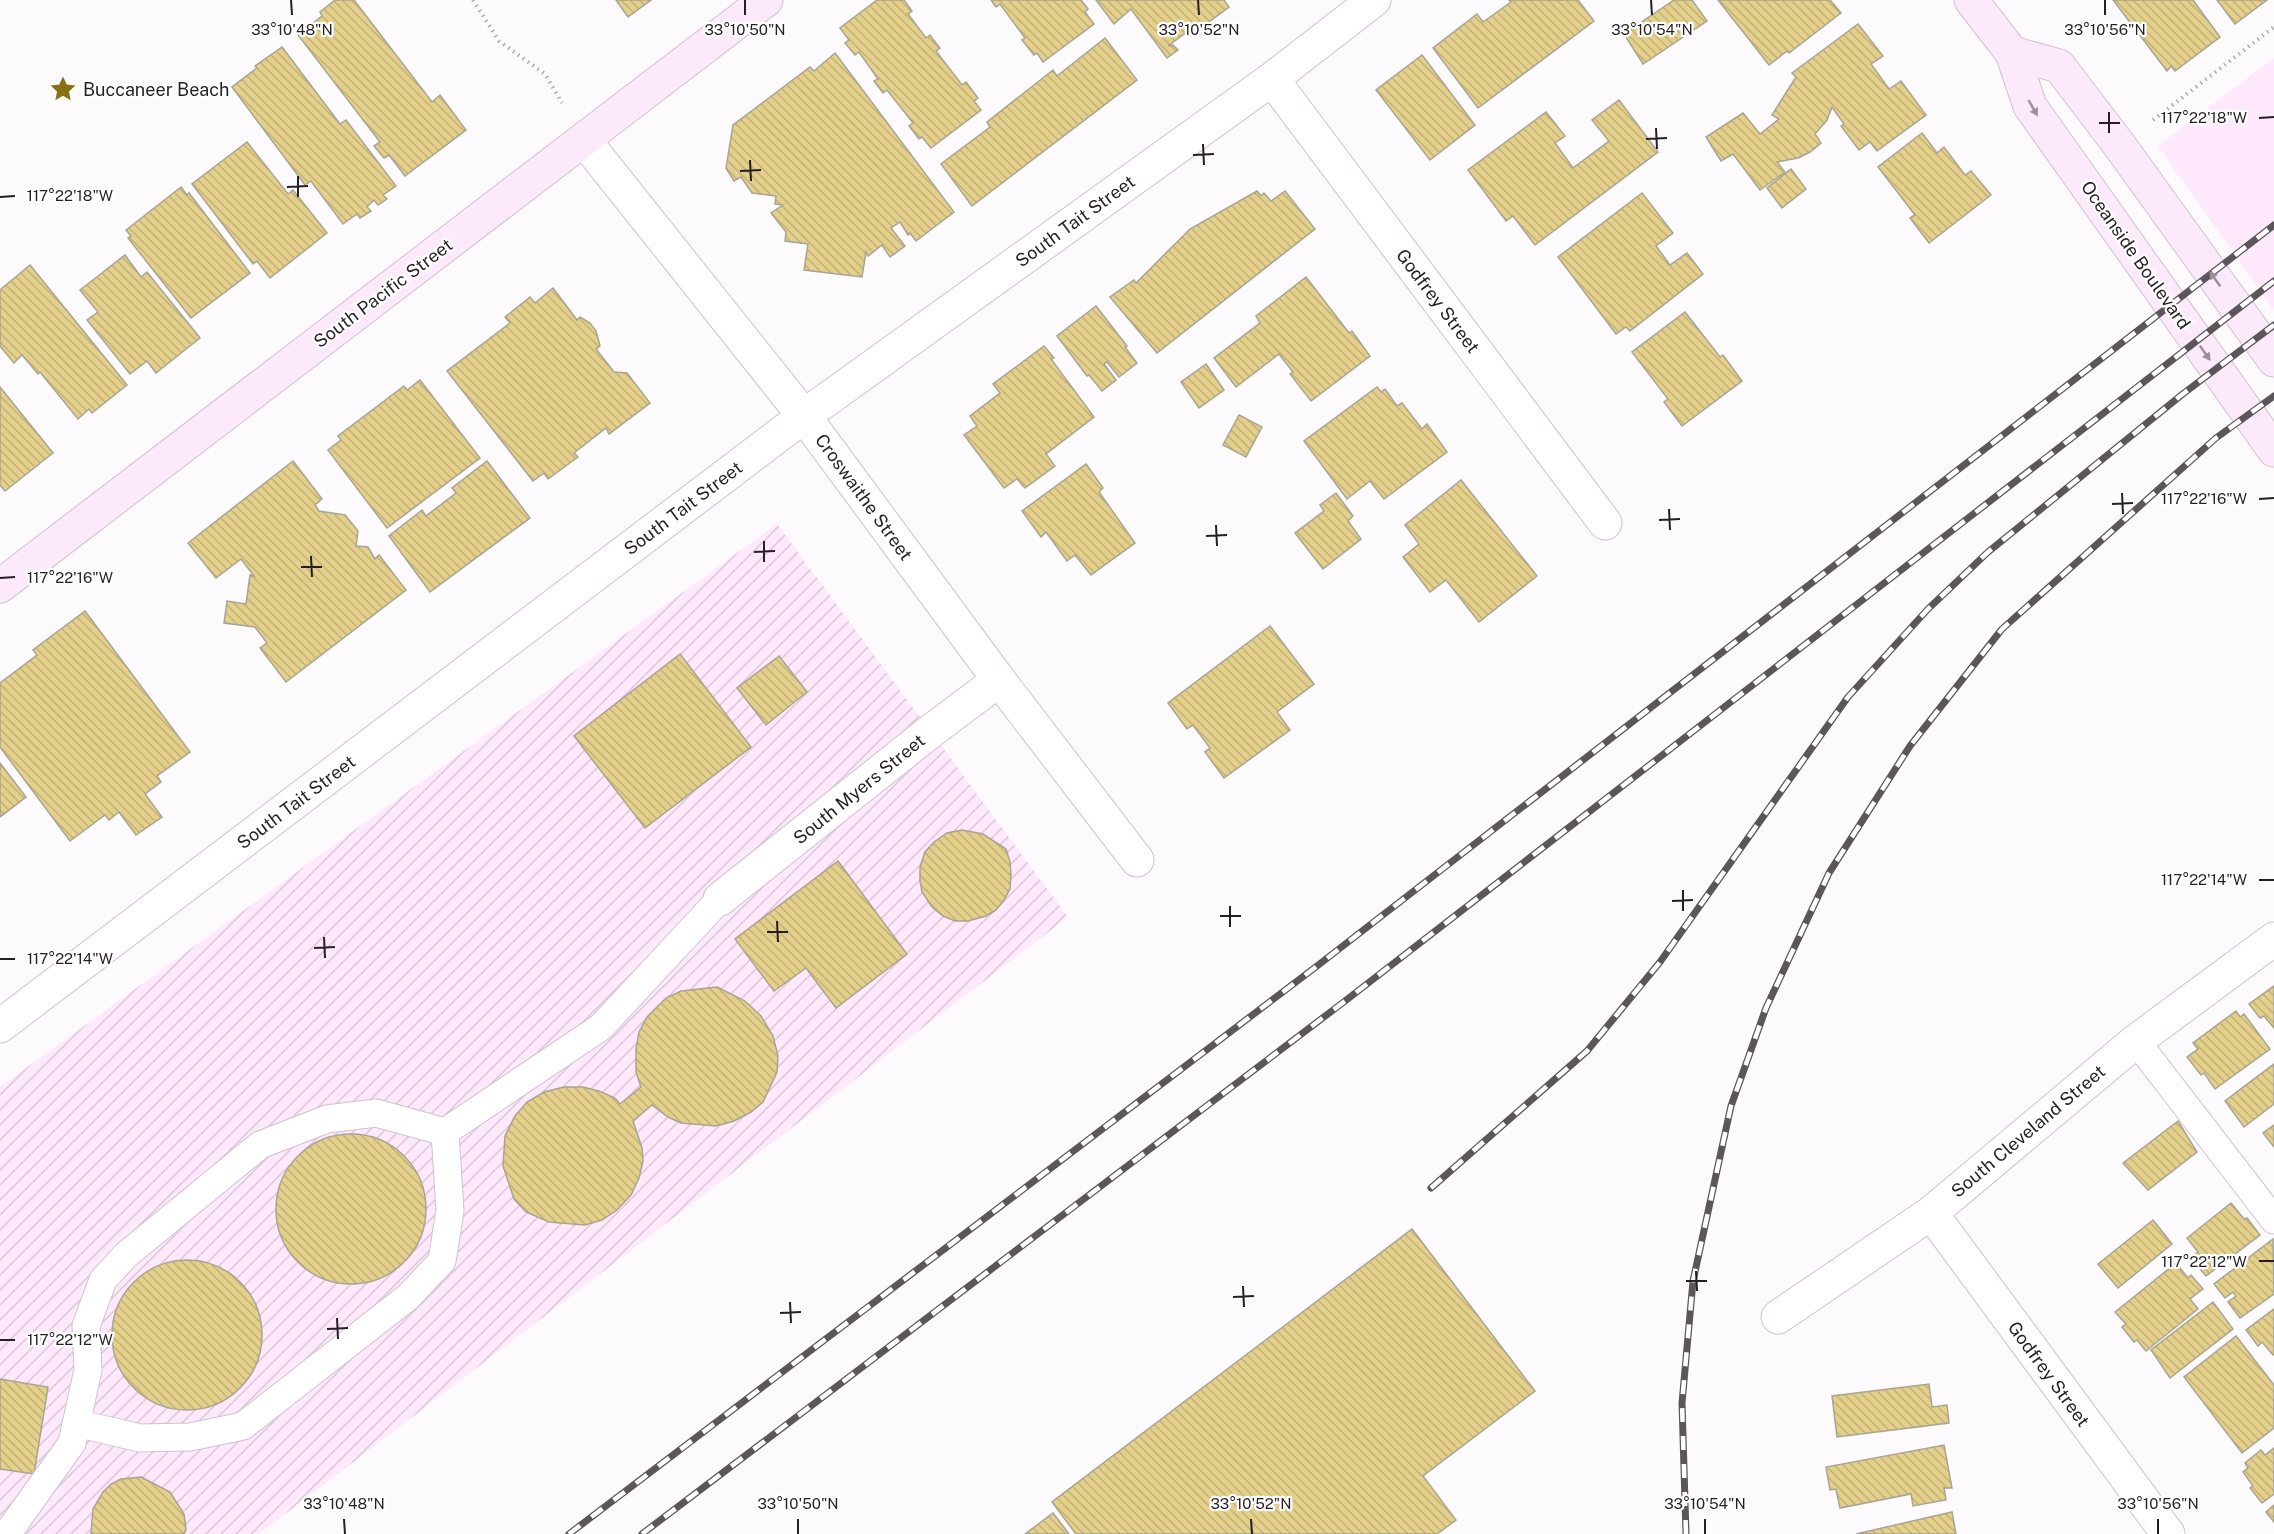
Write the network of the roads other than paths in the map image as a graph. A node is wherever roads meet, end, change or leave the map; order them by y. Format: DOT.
graph roads {
  1 [pos="766,0"];
  2 [pos="1374,0"];
  3 [pos="1971,0"];
  4 [pos="2012,53"];
  5 [pos="1272,79"];
  6 [pos="584,140"];
  7 [pos="2274,360"];
  8 [pos="804,416"];
  9 [pos="2274,450"];
  10 [pos="1605,523"];
  11 [pos="0,586"];
  12 [pos="999,680"];
  13 [pos="1137,860"];
  14 [pos="720,899"];
  15 [pos="2274,939"];
  16 [pos="0,1026"];
  17 [pos="2136,1041"];
  18 [pos="445,1132"];
  19 [pos="1931,1213"];
  20 [pos="2274,1220"];
  21 [pos="1778,1317"];
  22 [pos="76,1423"];
  23 [pos="7,1534"];
  24 [pos="2168,1534"];
  1 -- 6 [label="main road, South Pacific Street"];
  2 -- 5 [label="street, South Tait Street"];
  3 -- 4 [label="main road, Oceanside Boulevard"];
  7 -- 4 [label="main road, one-way"];
  4 -- 9 [label="main road, Oceanside Boulevard, one-way"];
  5 -- 8 [label="street, South Tait Street"];
  5 -- 10 [label="street, Godfrey Street"];
  6 -- 8 [label="street, Croswaithe Street"];
  6 -- 11 [label="main road, South Pacific Street"];
  8 -- 12 [label="street, Croswaithe Street"];
  8 -- 16 [label="street, South Tait Street"];
  12 -- 13 [label="street, Croswaithe Street"];
  12 -- 14 [label="street, South Myers Street"];
  14 -- 18 [label="lane"];
  15 -- 17 [label="street, South Cleveland Street"];
  17 -- 19 [label="street, South Cleveland Street"];
  17 -- 20 [label="lane"];
  18 -- 22 [label="lane"];
  18 -- 22 [label="lane"];
  19 -- 21 [label="street, South Cleveland Street"];
  19 -- 24 [label="street, Godfrey Street"];
  22 -- 23 [label="lane"];
}
